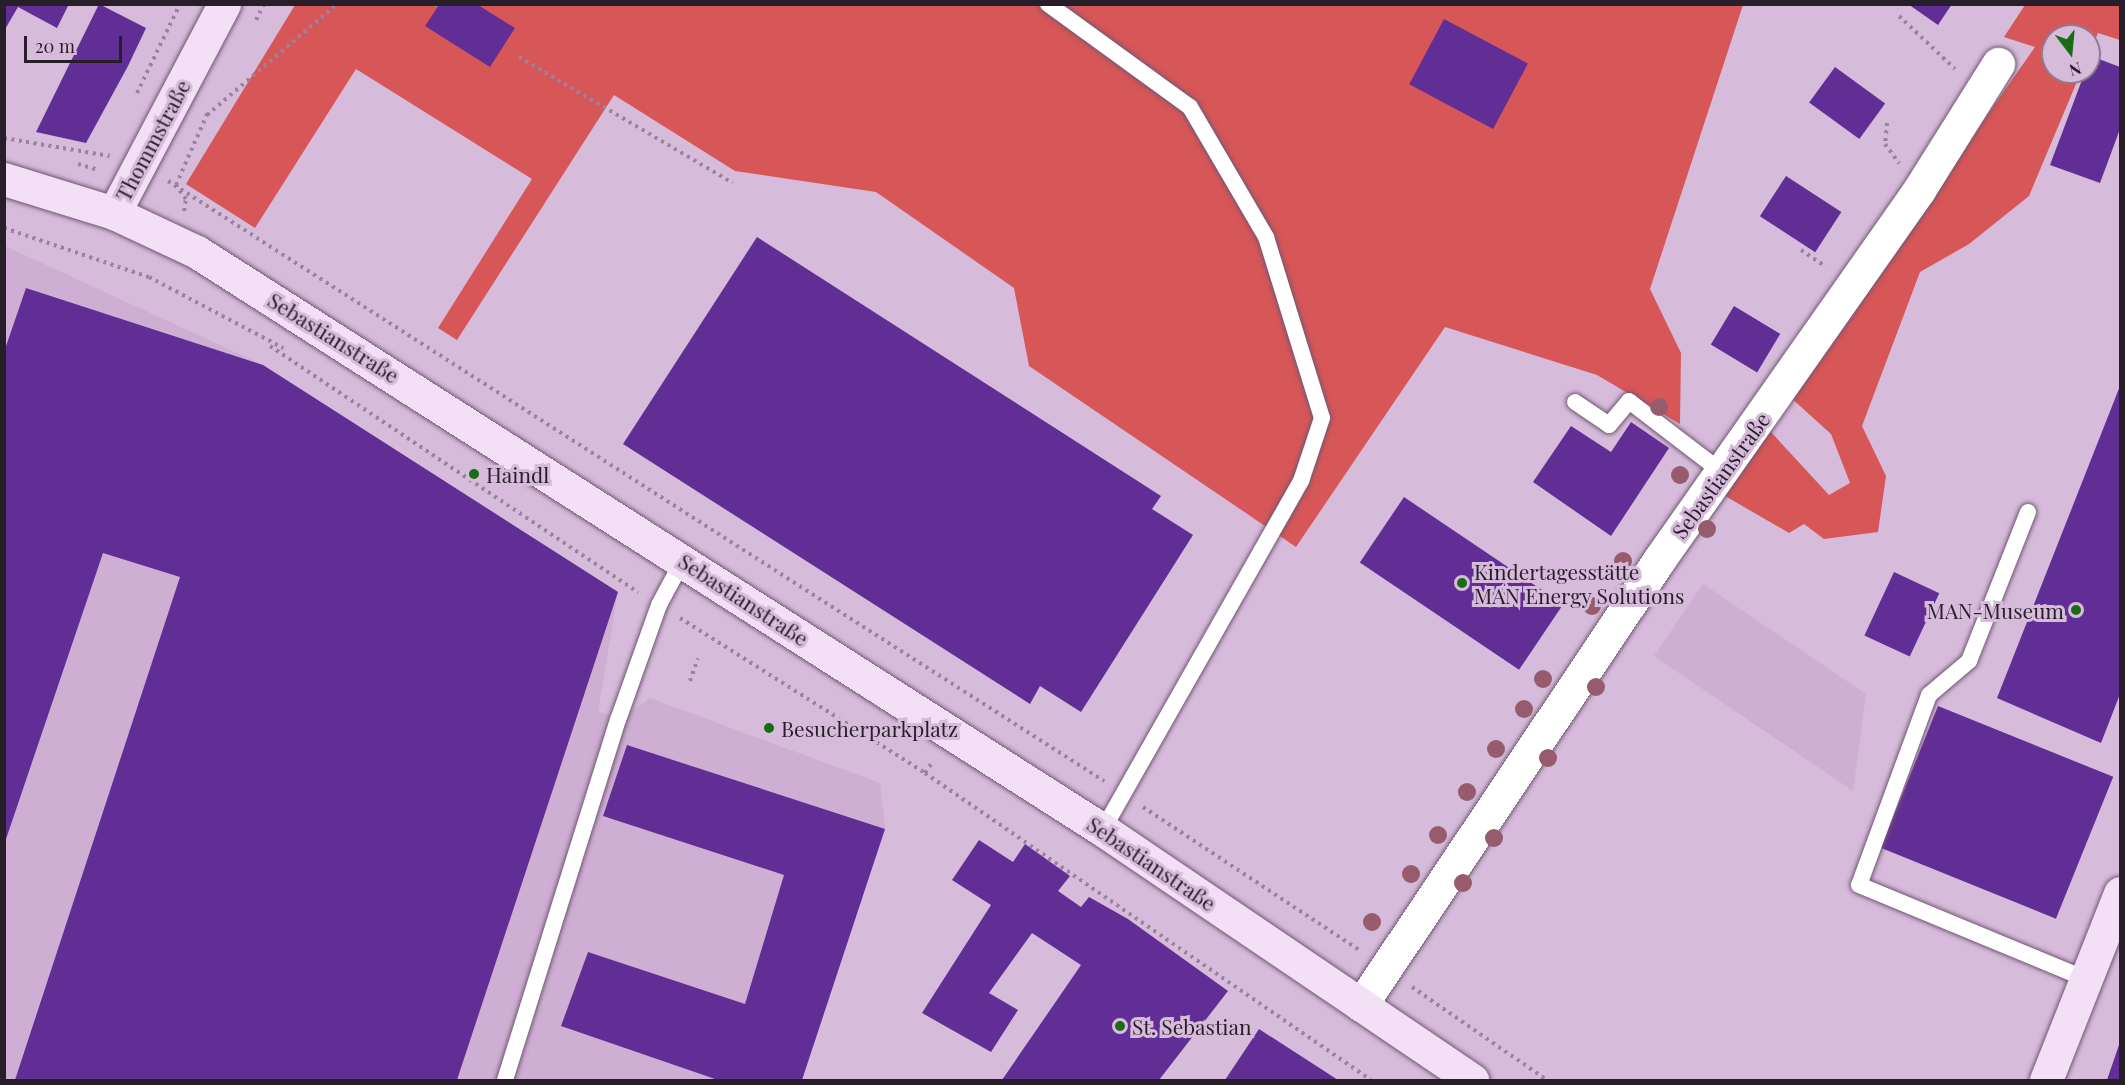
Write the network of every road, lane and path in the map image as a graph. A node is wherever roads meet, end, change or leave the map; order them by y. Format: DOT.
graph roads {
  1 [pos="180,4"];
  2 [pos="224,4"];
  3 [pos="264,4"];
  4 [pos="337,4"];
  5 [pos="1048,4"];
  6 [pos="1899,16"];
  7 [pos="253,25"];
  8 [pos="519,57"];
  9 [pos="1998,64"];
  10 [pos="1980,92"];
  11 [pos="216,95"];
  12 [pos="133,101"];
  13 [pos="206,116"];
  14 [pos="4,138"];
  15 [pos="109,147"];
  16 [pos="105,155"];
  17 [pos="138,167"];
  18 [pos="96,170"];
  19 [pos="4,179"];
  20 [pos="733,183"];
  21 [pos="176,185"];
  22 [pos="186,199"];
  23 [pos="114,213"];
  24 [pos="4,228"];
  25 [pos="1575,402"];
  26 [pos="1722,472"];
  27 [pos="2028,512"];
  28 [pos="683,560"];
  29 [pos="659,605"];
  30 [pos="698,658"];
  31 [pos="690,681"];
  32 [pos="1124,794"];
  33 [pos="1103,830"];
  34 [pos="2121,893"];
  35 [pos="1386,968"];
  36 [pos="2086,978"];
  37 [pos="1362,1005"];
  38 [pos="505,1080"];
  39 [pos="1371,1080"];
  40 [pos="1472,1080"];
  41 [pos="1547,1080"];
  42 [pos="2046,1080"];
  1 -- 12 [label="path, Thommstraße"];
  2 -- 17 [label="main road, Thommstraße"];
  3 -- 7 [label="path"];
  4 -- 13 [label="path"];
  5 -- 32 [label="lane"];
  6 -- 10 [label="path"];
  8 -- 20 [label="path"];
  9 -- 10 [label="street, Sebastianstraße"];
  10 -- 26 [label="street, Sebastianstraße"];
  11 -- 13 [label="path, Thommstraße"];
  13 -- 21 [label="path, Thommstraße"];
  14 -- 16 [label="path"];
  15 -- 16 [label="path, Thommstraße"];
  16 -- 17 [label="path"];
  16 -- 18 [label="path, Thommstraße"];
  17 -- 21 [label="path"];
  17 -- 23 [label="main road, Thommstraße"];
  19 -- 23 [label="main road, Sebastianstraße"];
  21 -- 22 [label="path, Thommstraße"];
  21 -- 32 [label="path"];
  23 -- 28 [label="main road, Sebastianstraße"];
  24 -- 29 [label="path, Sebastianstraße"];
  25 -- 26 [label="lane"];
  26 -- 35 [label="street, Sebastianstraße"];
  27 -- 36 [label="lane"];
  28 -- 29 [label="lane"];
  28 -- 33 [label="main road, Sebastianstraße"];
  29 -- 38 [label="lane"];
  29 -- 39 [label="path, Sebastianstraße"];
  30 -- 31 [label="path"];
  32 -- 33 [label="lane"];
  32 -- 35 [label="path"];
  33 -- 37 [label="main road, Sebastianstraße"];
  34 -- 36 [label="main road"];
  35 -- 37 [label="street, Sebastianstraße"];
  35 -- 41 [label="path"];
  36 -- 42 [label="main road"];
  37 -- 40 [label="main road, Sebastianstraße"];
}
